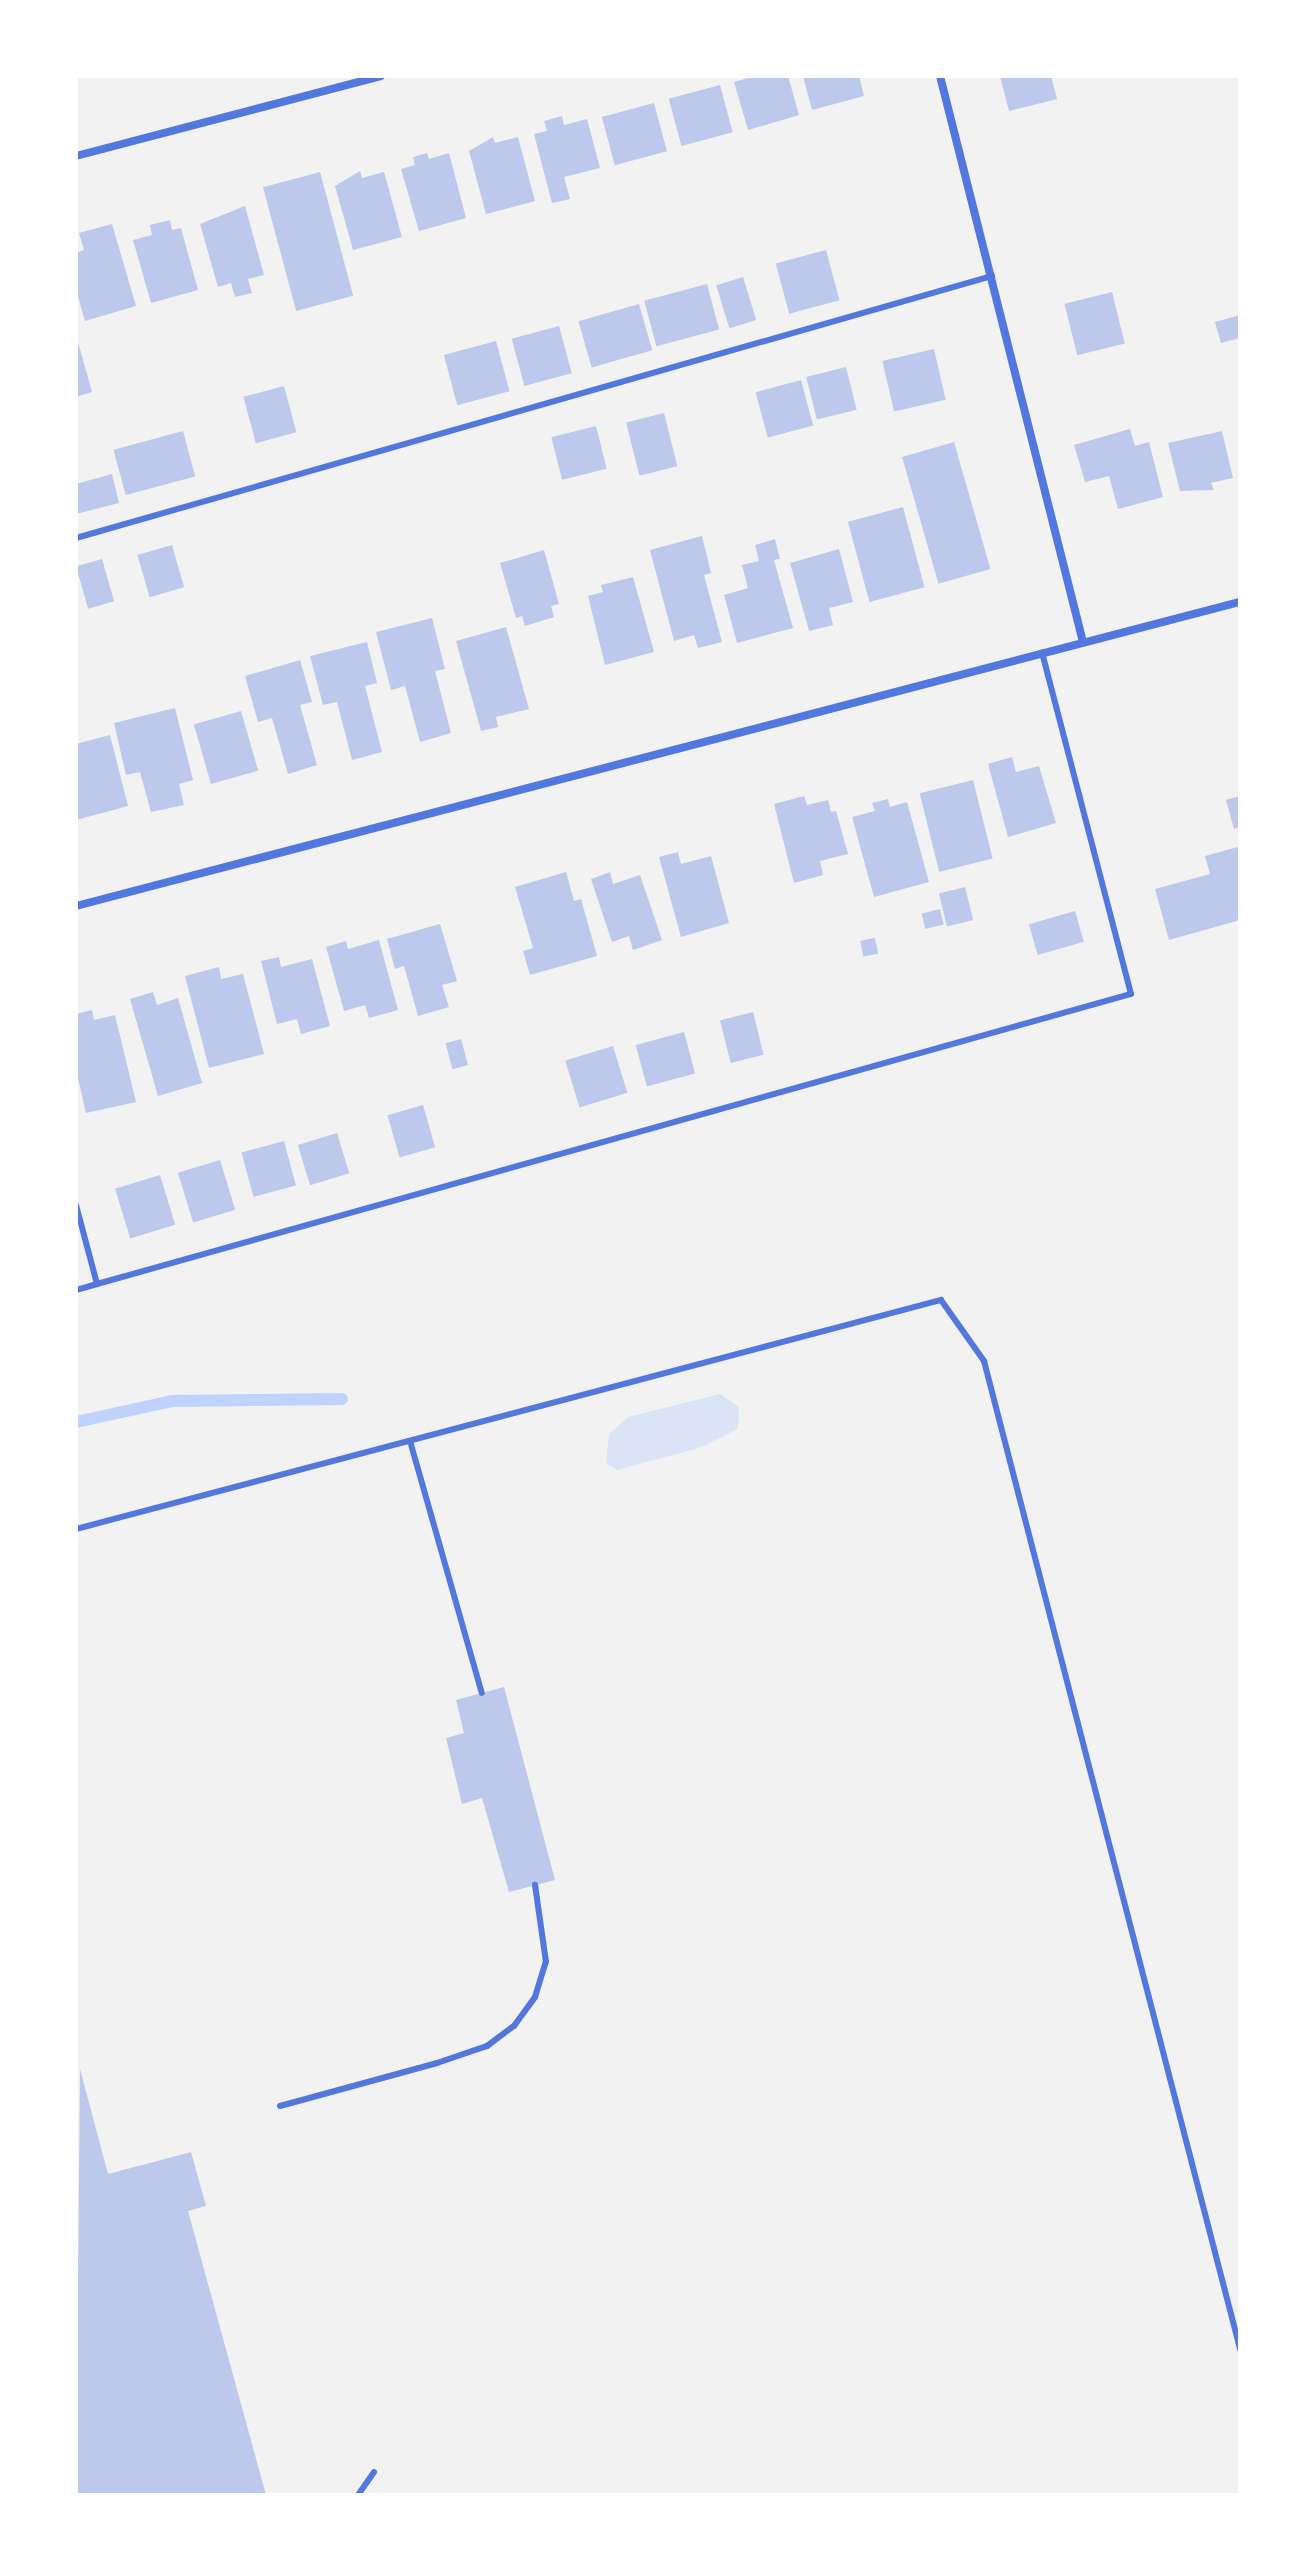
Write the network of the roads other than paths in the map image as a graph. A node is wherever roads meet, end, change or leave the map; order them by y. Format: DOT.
graph roads {
  1 [pos="381,76"];
  2 [pos="940,76"];
  3 [pos="76,156"];
  4 [pos="992,276"];
  5 [pos="76,538"];
  6 [pos="1240,602"];
  7 [pos="1083,642"];
  8 [pos="1042,652"];
  9 [pos="76,906"];
  10 [pos="76,1205"];
  11 [pos="97,1284"];
  12 [pos="76,1290"];
  13 [pos="410,1441"];
  14 [pos="76,1529"];
  15 [pos="482,1693"];
  16 [pos="535,1885"];
  17 [pos="280,2106"];
  18 [pos="1240,2349"];
  19 [pos="374,2472"];
  20 [pos="358,2495"];
  1 -- 3 [label="street"];
  2 -- 4 [label="street"];
  4 -- 5 [label="lane"];
  4 -- 7 [label="street"];
  6 -- 7 [label="street"];
  7 -- 8 [label="street"];
  8 -- 9 [label="street"];
  8 -- 11 [label="lane"];
  10 -- 11 [label="lane"];
  11 -- 12 [label="lane"];
  13 -- 14 [label="lane"];
  13 -- 15 [label="lane"];
  13 -- 18 [label="lane"];
  16 -- 17 [label="lane"];
  19 -- 20 [label="lane"];
}
